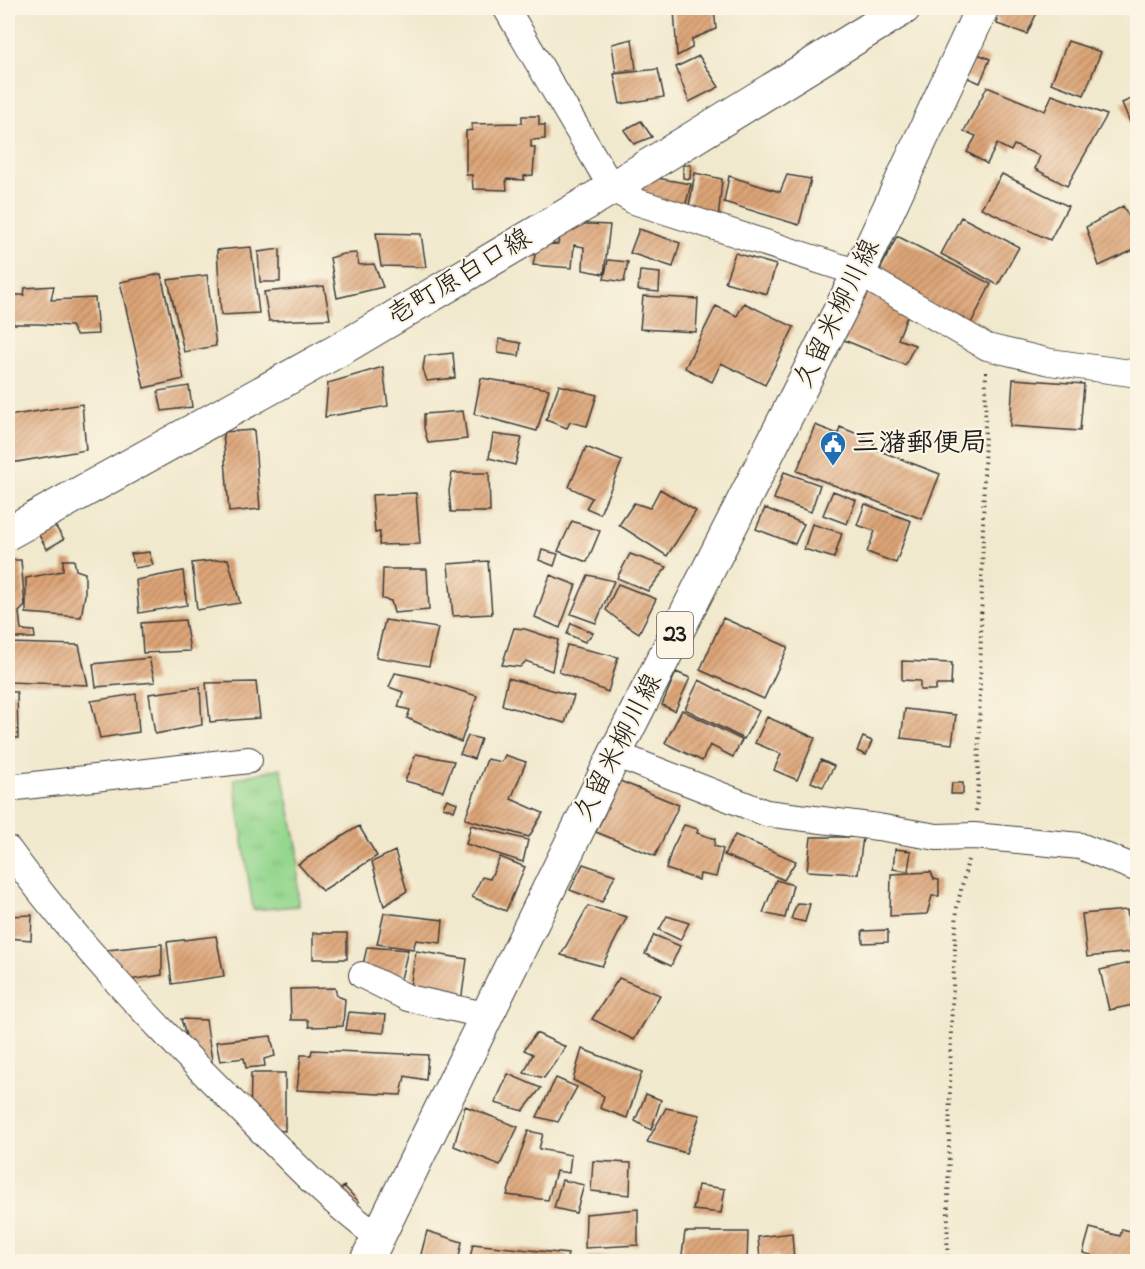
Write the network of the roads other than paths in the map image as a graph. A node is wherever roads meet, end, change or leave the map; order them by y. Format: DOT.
graph roads {
  1 [pos="506,8"];
  2 [pos="904,8"];
  3 [pos="982,8"];
  4 [pos="612,188"];
  5 [pos="859,273"];
  6 [pos="1137,374"];
  7 [pos="8,533"];
  8 [pos="615,754"];
  9 [pos="249,760"];
  10 [pos="8,788"];
  11 [pos="8,849"];
  12 [pos="1137,869"];
  13 [pos="362,975"];
  14 [pos="485,1017"];
  15 [pos="372,1249"];
  1 -- 4 [label="street"];
  2 -- 4 [label="main road, 壱町原白口線"];
  3 -- 5 [label="main road, 久留米柳川線 / 23"];
  4 -- 5 [label="street"];
  4 -- 7 [label="main road, 壱町原白口線"];
  5 -- 6 [label="street"];
  5 -- 8 [label="main road, 久留米柳川線 / 23"];
  8 -- 12 [label="street"];
  8 -- 14 [label="main road, 久留米柳川線 / 23"];
  9 -- 10 [label="street"];
  11 -- 15 [label="street"];
  13 -- 14 [label="street"];
  14 -- 15 [label="main road, 久留米柳川線 / 23"];
}
